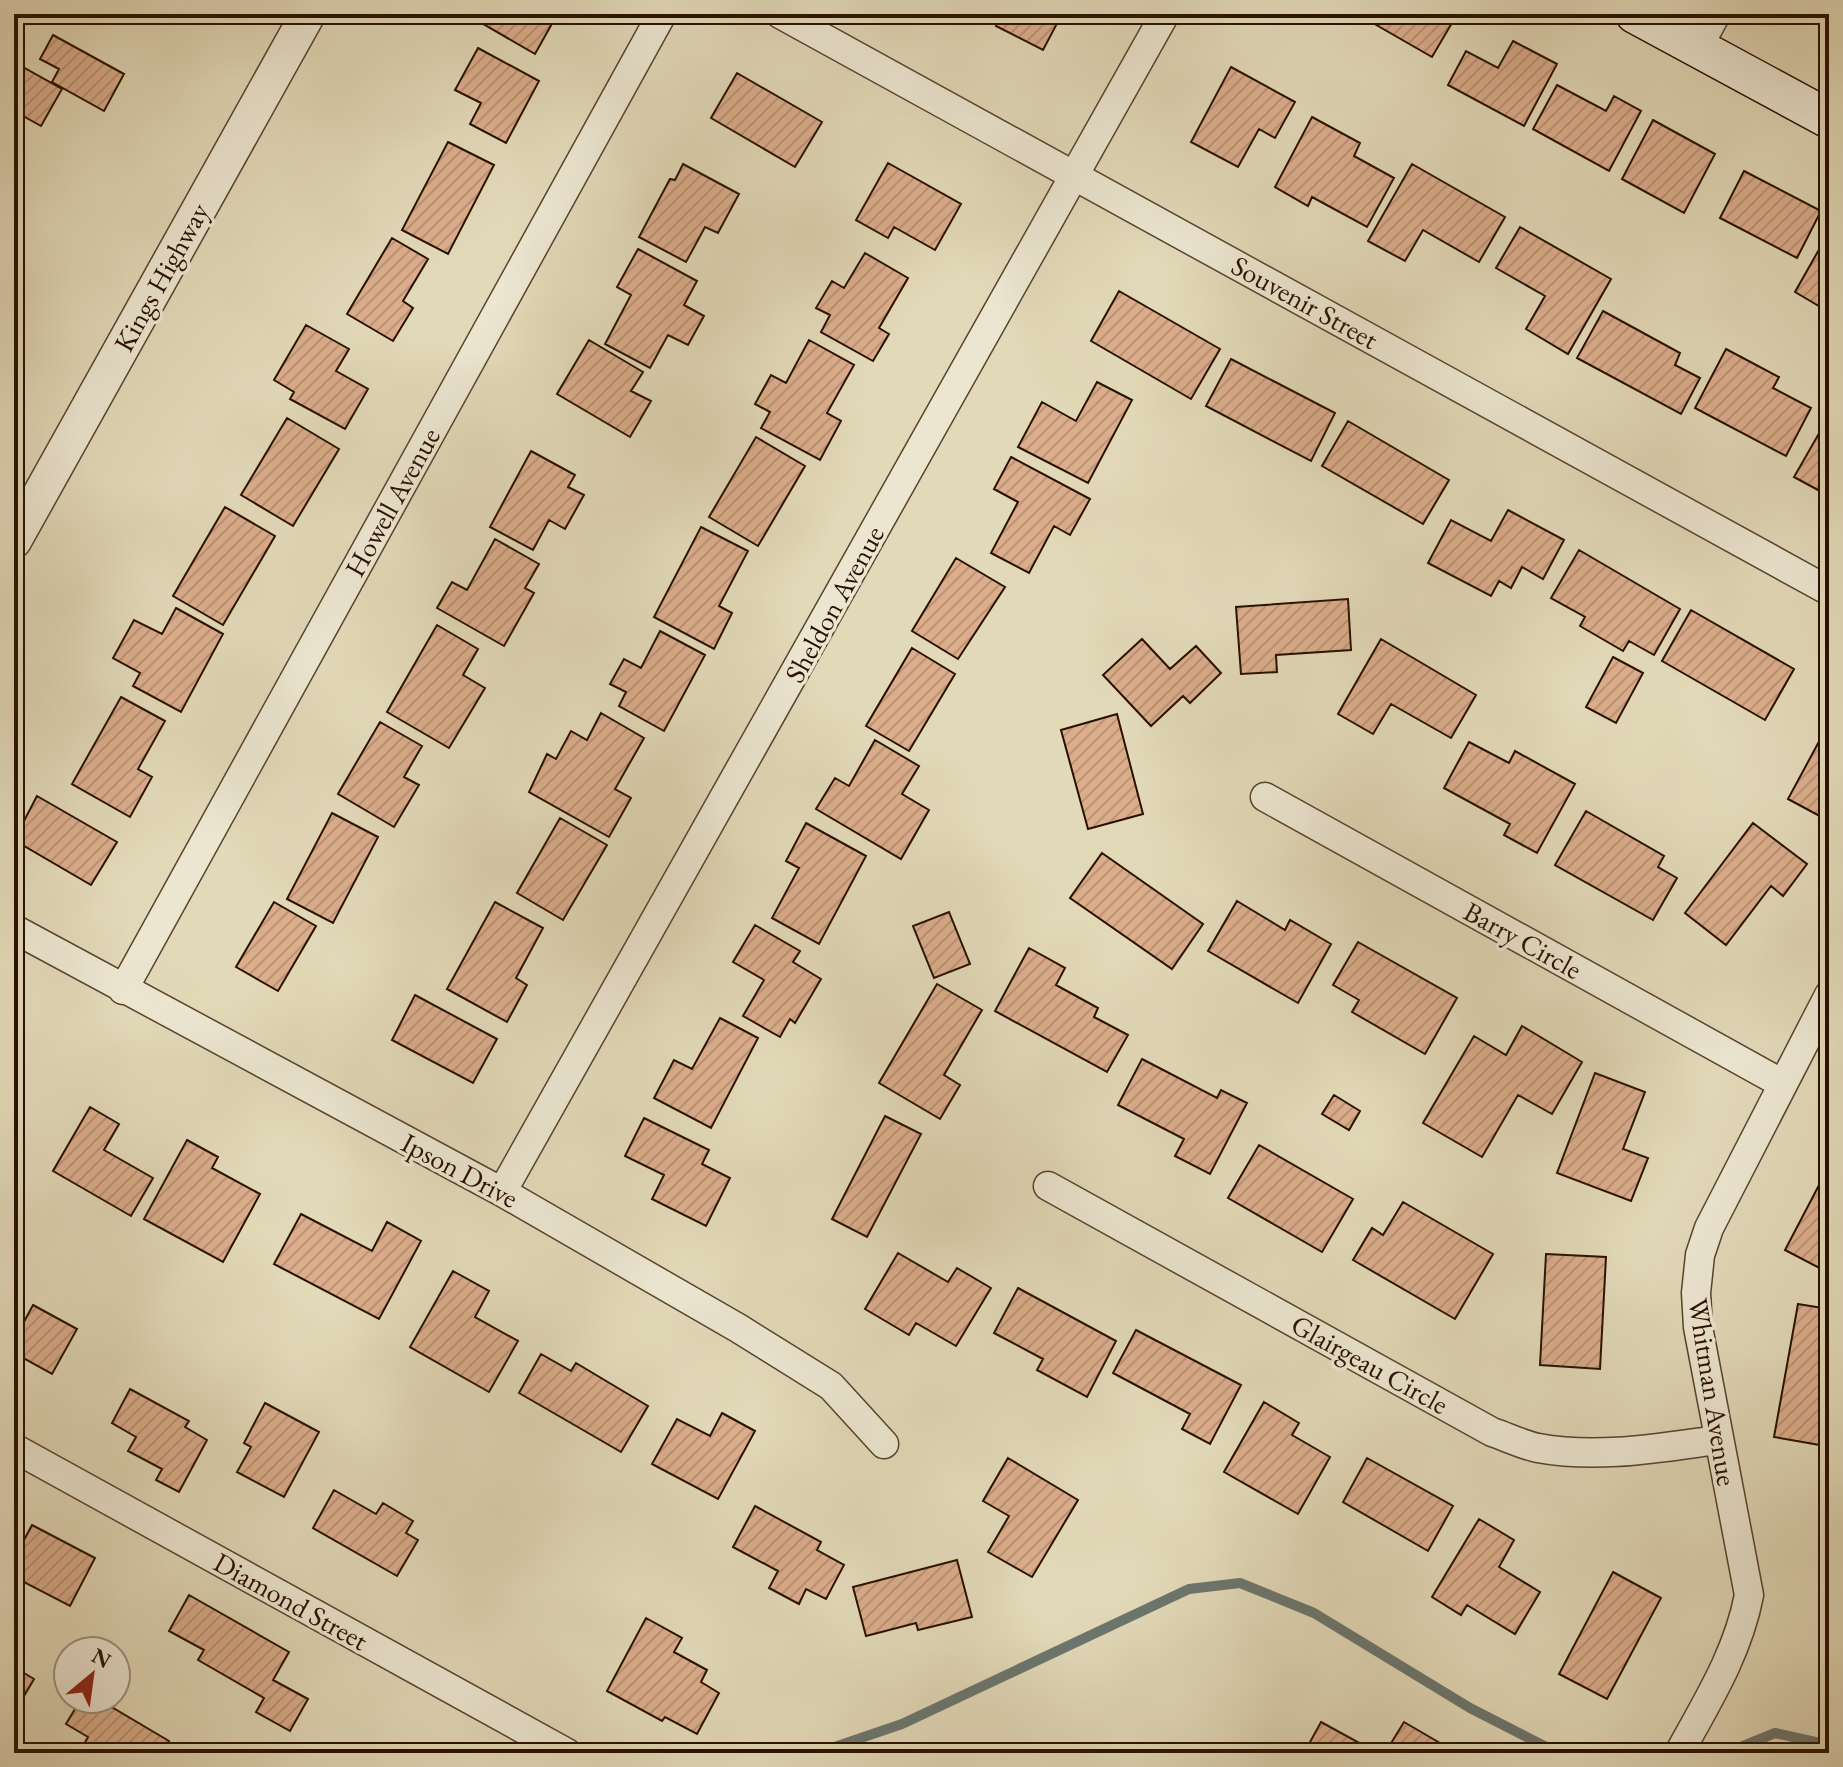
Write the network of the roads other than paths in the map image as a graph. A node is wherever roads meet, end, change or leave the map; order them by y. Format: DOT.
graph roads {
  1 [pos="308,14"];
  2 [pos="662,14"];
  3 [pos="780,14"];
  4 [pos="1165,14"];
  5 [pos="1635,14"];
  6 [pos="1716,14"];
  7 [pos="1698,47"];
  8 [pos="1829,119"];
  9 [pos="1075,176"];
  10 [pos="14,541"];
  11 [pos="1829,591"];
  12 [pos="1265,797"];
  13 [pos="14,929"];
  14 [pos="123,990"];
  15 [pos="1829,995"];
  16 [pos="1781,1083"];
  17 [pos="1048,1186"];
  18 [pos="502,1192"];
  19 [pos="1717,1440"];
  20 [pos="884,1444"];
  21 [pos="14,1448"];
  22 [pos="1680,1751"];
  23 [pos="567,1753"];
  1 -- 10 [label="street, Kings Highway"];
  2 -- 14 [label="street, Howell Avenue"];
  3 -- 9 [label="street, Souvenir Street"];
  4 -- 9 [label="street, Sheldon Avenue"];
  5 -- 7 [label="main road"];
  6 -- 7 [label="street"];
  7 -- 8 [label="main road"];
  9 -- 11 [label="street, Souvenir Street"];
  9 -- 18 [label="street, Sheldon Avenue"];
  12 -- 16 [label="street, Barry Circle"];
  13 -- 14 [label="street, Ipson Drive"];
  14 -- 18 [label="street, Ipson Drive"];
  15 -- 16 [label="street, Whitman Avenue"];
  16 -- 19 [label="street, Whitman Avenue"];
  17 -- 19 [label="street, Glairgeau Circle"];
  18 -- 20 [label="street, Ipson Drive"];
  19 -- 22 [label="street, Whitman Avenue"];
  21 -- 23 [label="street, Diamond Street"];
}
